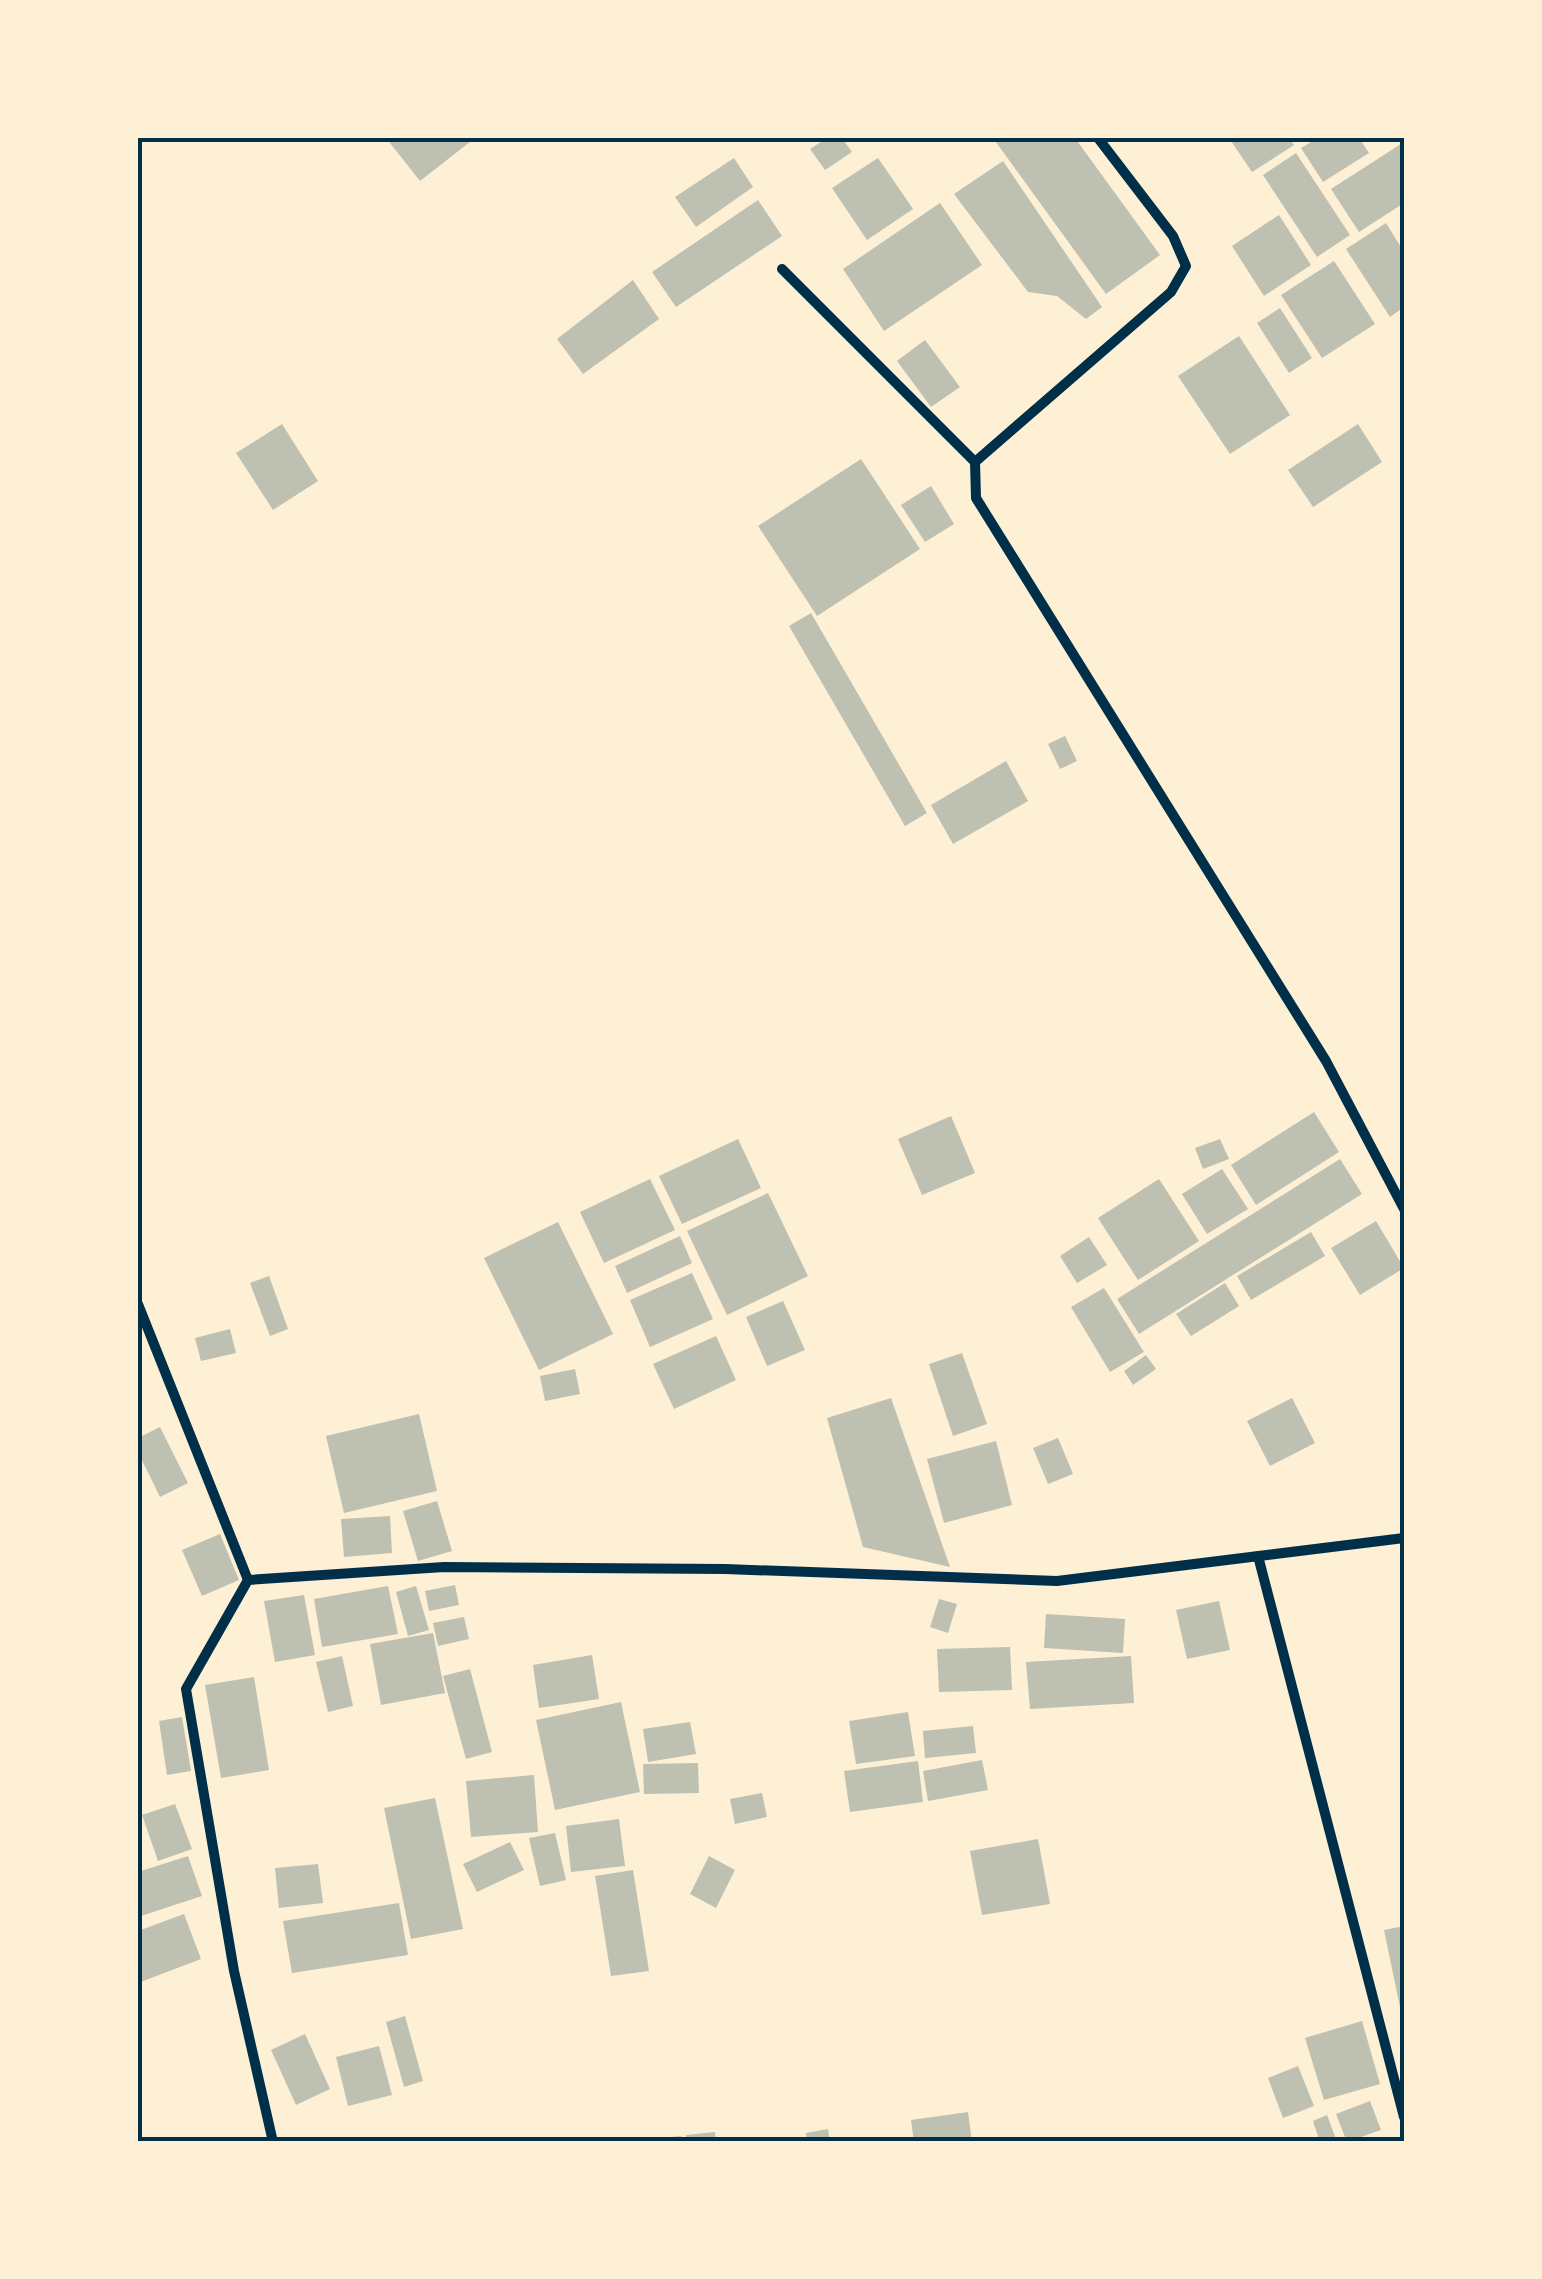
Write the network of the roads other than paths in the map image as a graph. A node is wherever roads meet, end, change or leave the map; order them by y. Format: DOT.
graph roads {
  1 [pos="1098,138"];
  2 [pos="782,269"];
  3 [pos="975,462"];
  4 [pos="1404,1209"];
  5 [pos="138,1304"];
  6 [pos="1404,1538"];
  7 [pos="1258,1556"];
  8 [pos="248,1580"];
  9 [pos="1404,2117"];
  10 [pos="273,2142"];
  1 -- 3 [label="street"];
  2 -- 3 [label="street"];
  3 -- 4 [label="street"];
  5 -- 8 [label="street"];
  6 -- 7 [label="street"];
  7 -- 8 [label="street"];
  7 -- 9 [label="street"];
  8 -- 10 [label="street"];
}
